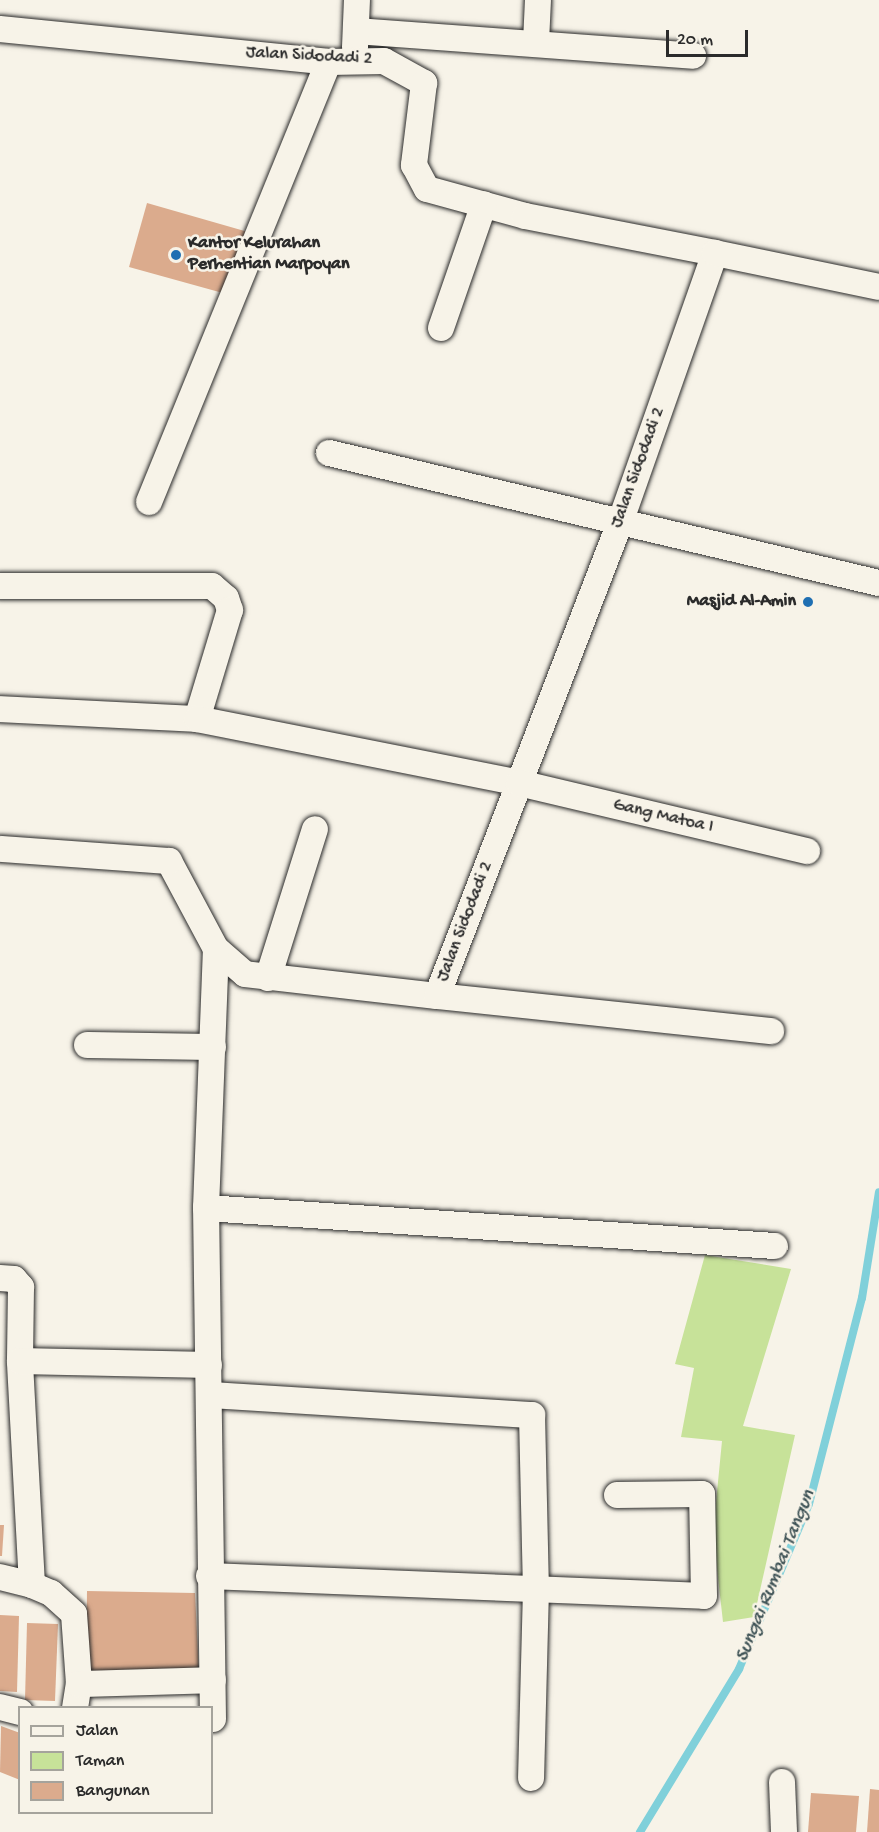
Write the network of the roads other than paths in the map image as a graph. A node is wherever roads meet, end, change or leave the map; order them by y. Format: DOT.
graph roads {
  1 [pos="357,0"];
  2 [pos="538,0"];
  3 [pos="0,29"];
  4 [pos="356,31"];
  5 [pos="536,42"];
  6 [pos="693,56"];
  7 [pos="341,60"];
  8 [pos="484,204"];
  9 [pos="715,253"];
  10 [pos="879,287"];
  11 [pos="441,328"];
  12 [pos="329,453"];
  13 [pos="149,502"];
  14 [pos="621,520"];
  15 [pos="879,583"];
  16 [pos="0,586"];
  17 [pos="0,709"];
  18 [pos="197,719"];
  19 [pos="519,783"];
  20 [pos="315,829"];
  21 [pos="0,849"];
  22 [pos="807,851"];
  23 [pos="216,949"];
  24 [pos="268,978"];
  25 [pos="437,996"];
  26 [pos="771,1031"];
  27 [pos="87,1045"];
  28 [pos="213,1047"];
  29 [pos="206,1208"];
  30 [pos="775,1246"];
  31 [pos="0,1278"];
  32 [pos="20,1361"];
  33 [pos="209,1365"];
  34 [pos="212,1395"];
  35 [pos="617,1495"];
  36 [pos="209,1576"];
  37 [pos="0,1577"];
  38 [pos="32,1585"];
  39 [pos="536,1588"];
  40 [pos="213,1680"];
  41 [pos="77,1696"];
  42 [pos="0,1707"];
  43 [pos="18,1712"];
  44 [pos="213,1719"];
  45 [pos="531,1778"];
  46 [pos="782,1782"];
  47 [pos="783,1832"];
  1 -- 4 [label="street"];
  2 -- 5 [label="street"];
  3 -- 7 [label="street, Jalan Sidodadi 2"];
  4 -- 5 [label="street"];
  4 -- 7 [label="street"];
  5 -- 6 [label="street"];
  7 -- 8 [label="street, Jalan Sidodadi 2"];
  7 -- 13 [label="street"];
  8 -- 9 [label="street, Jalan Sidodadi 2"];
  8 -- 11 [label="street"];
  9 -- 10 [label="street"];
  9 -- 14 [label="street, Jalan Sidodadi 2"];
  12 -- 14 [label="street"];
  14 -- 15 [label="street"];
  14 -- 19 [label="street, Jalan Sidodadi 2"];
  16 -- 18 [label="street"];
  17 -- 18 [label="street, Gang Matoa I"];
  18 -- 19 [label="street, Gang Matoa I"];
  19 -- 22 [label="street, Gang Matoa I"];
  19 -- 25 [label="street, Jalan Sidodadi 2"];
  20 -- 24 [label="street"];
  21 -- 23 [label="street, Jalan Sidodadi 2"];
  23 -- 24 [label="street, Jalan Sidodadi 2"];
  23 -- 28 [label="street"];
  24 -- 25 [label="street, Jalan Sidodadi 2"];
  25 -- 26 [label="street"];
  27 -- 28 [label="street"];
  28 -- 29 [label="street"];
  29 -- 30 [label="street"];
  29 -- 33 [label="street"];
  31 -- 32 [label="street"];
  32 -- 33 [label="street"];
  32 -- 38 [label="street"];
  33 -- 34 [label="street"];
  34 -- 36 [label="street"];
  34 -- 39 [label="street"];
  35 -- 39 [label="street"];
  36 -- 39 [label="street"];
  36 -- 40 [label="street"];
  37 -- 38 [label="street"];
  38 -- 41 [label="street"];
  39 -- 45 [label="street"];
  40 -- 41 [label="street"];
  40 -- 44 [label="street"];
  42 -- 43 [label="street"];
  46 -- 47 [label="street"];
}
